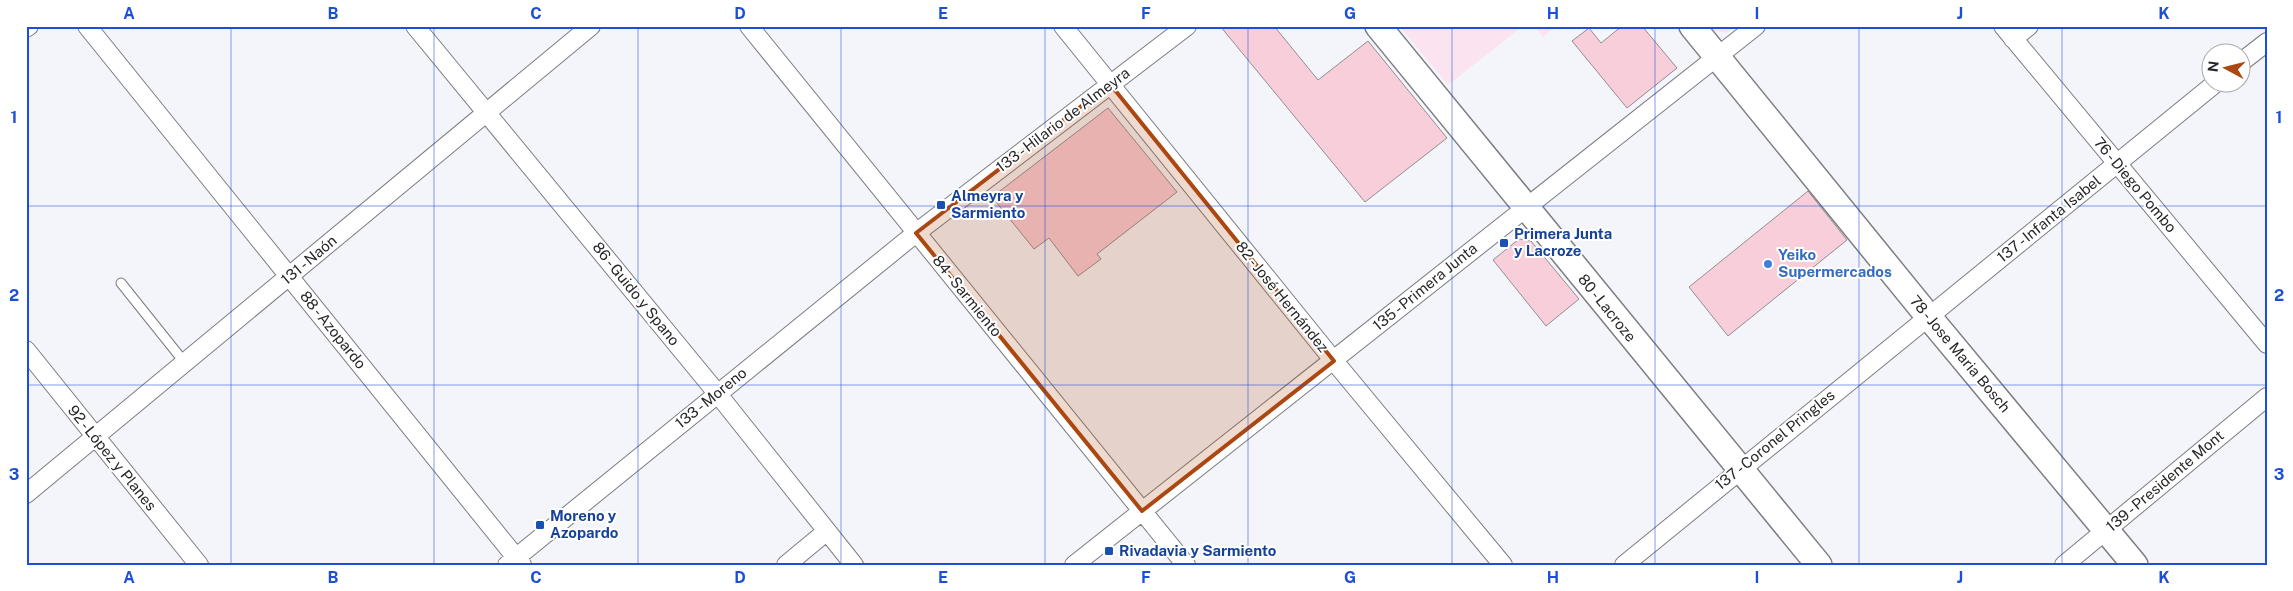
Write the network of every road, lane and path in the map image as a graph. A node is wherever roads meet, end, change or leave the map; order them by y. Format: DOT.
graph roads {
  1 [pos="87,26"];
  2 [pos="415,26"];
  3 [pos="591,26"];
  4 [pos="749,26"];
  5 [pos="1063,26"];
  6 [pos="1186,26"];
  7 [pos="1378,26"];
  8 [pos="1692,26"];
  9 [pos="1756,26"];
  10 [pos="2029,26"];
  11 [pos="2008,33"];
  12 [pos="2267,42"];
  13 [pos="2250,55"];
  14 [pos="1717,58"];
  15 [pos="1110,84"];
  16 [pos="2205,92"];
  17 [pos="486,112"];
  18 [pos="2117,164"];
  19 [pos="1525,208"];
  20 [pos="916,233"];
  21 [pos="290,275"];
  22 [pos="121,283"];
  23 [pos="1928,316"];
  24 [pos="2267,344"];
  25 [pos="26,350"];
  26 [pos="1334,361"];
  27 [pos="185,363"];
  28 [pos="717,393"];
  29 [pos="2267,397"];
  30 [pos="96,438"];
  31 [pos="1740,469"];
  32 [pos="26,494"];
  33 [pos="1142,511"];
  34 [pos="2107,530"];
  35 [pos="827,531"];
  36 [pos="514,562"];
  37 [pos="199,565"];
  38 [pos="786,565"];
  39 [pos="854,565"];
  40 [pos="1074,565"];
  41 [pos="1186,565"];
  42 [pos="1504,565"];
  43 [pos="1624,565"];
  44 [pos="1818,565"];
  45 [pos="2064,565"];
  46 [pos="2135,565"];
  1 -- 21 [label="street, 88 - Azopardo"];
  2 -- 17 [label="street, 86 - Guido y Spano"];
  3 -- 17 [label="street, 131 - Naón"];
  4 -- 20 [label="street, 84 - Sarmiento"];
  5 -- 15 [label="street, 82 - José Hernández"];
  6 -- 15 [label="street, 133 - Hilario de Almeyra"];
  7 -- 19 [label="street, 80 - Lacroze"];
  8 -- 14 [label="street, 78 - Jose Maria Bosch"];
  9 -- 14 [label="street, 135 - Primera Junta"];
  10 -- 11 [label="street"];
  11 -- 18 [label="street, 76 - Diego Pombo"];
  12 -- 13 [label="street"];
  14 -- 19 [label="street, 135 - Primera Junta"];
  14 -- 23 [label="street, 78 - Jose Maria Bosch"];
  15 -- 20 [label="street, 133 - Hilario de Almeyra"];
  15 -- 26 [label="street, 82 - José Hernández"];
  16 -- 18 [label="street, 137 - Infanta Isabel"];
  17 -- 21 [label="street, 131 - Naón"];
  17 -- 28 [label="street, 86 - Guido y Spano"];
  18 -- 23 [label="street, 137 - Infanta Isabel"];
  18 -- 24 [label="street, 76 - Diego Pombo"];
  19 -- 26 [label="street, 135 - Primera Junta"];
  19 -- 31 [label="street, 80 - Lacroze"];
  20 -- 28 [label="street, 133 - Moreno"];
  20 -- 33 [label="street, 84 - Sarmiento"];
  21 -- 27 [label="street, 131 - Naón"];
  21 -- 36 [label="street, 88 - Azopardo"];
  22 -- 27 [label="lane"];
  23 -- 31 [label="street, 137 - Coronel Pringles"];
  23 -- 34 [label="street, 78 - Jose Maria Bosch"];
  25 -- 30 [label="street, 92 - López y Planes"];
  26 -- 33 [label="street, 135 - Primera Junta"];
  26 -- 42 [label="street, 82 - José Hernández"];
  27 -- 30 [label="street, 131 - Naón"];
  28 -- 35 [label="street, 86 - Guido y Spano"];
  28 -- 36 [label="street, 133 - Moreno"];
  29 -- 34 [label="street, 139 - Presidente Mont"];
  30 -- 32 [label="street, 131 - Naón"];
  30 -- 37 [label="street, 92 - López y Planes"];
  31 -- 43 [label="street, 137 - Coronel Pringles"];
  31 -- 44 [label="street, 80 - Lacroze"];
  33 -- 40 [label="street, 135 - Primera Junta"];
  33 -- 41 [label="street, 84 - Sarmiento"];
  34 -- 45 [label="street, 139 - Presidente Mont"];
  34 -- 46 [label="street, 78 - Jose Maria Bosch"];
  35 -- 38 [label="street"];
  35 -- 39 [label="street, 86 - Guido y Spano"];
}
